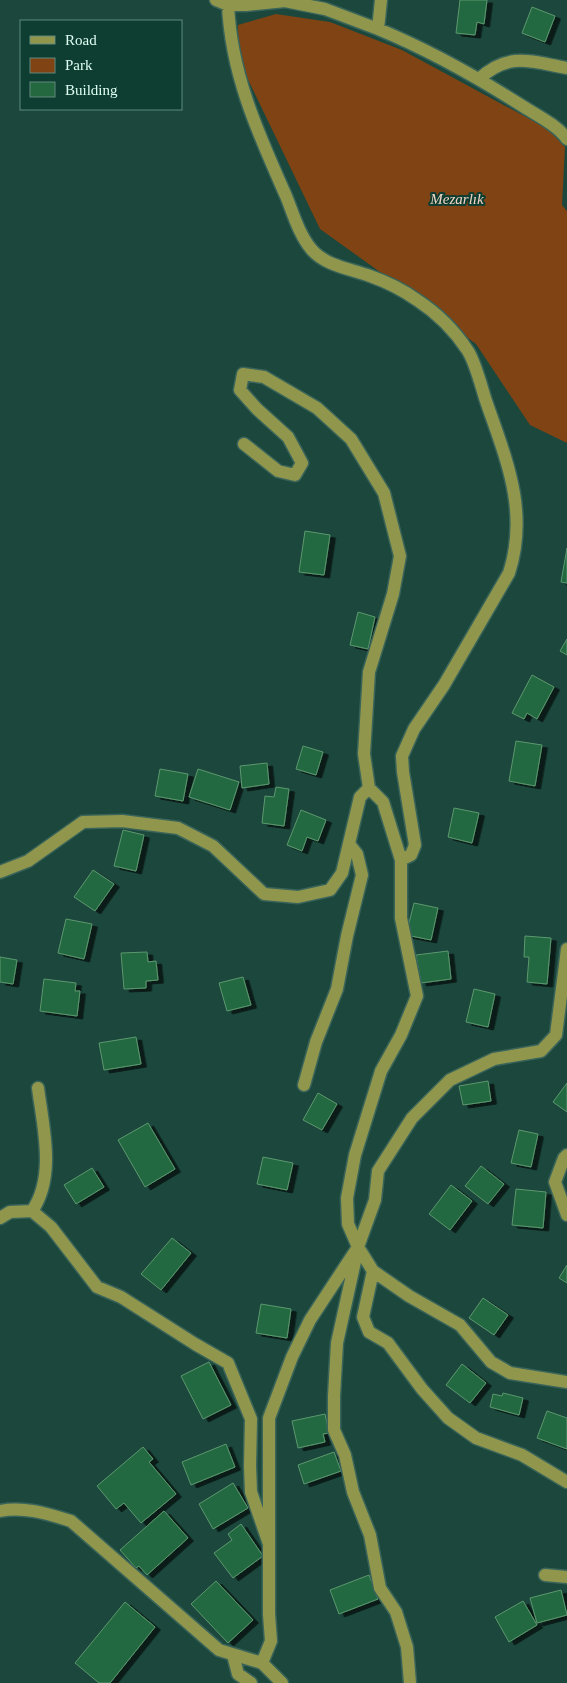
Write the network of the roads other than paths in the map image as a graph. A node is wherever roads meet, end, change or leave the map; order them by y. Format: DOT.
graph roads {
  1 [pos="381,0"];
  2 [pos="222,2"];
  3 [pos="378,29"];
  4 [pos="567,68"];
  5 [pos="479,79"];
  6 [pos="567,139"];
  7 [pos="244,444"];
  8 [pos="369,788"];
  9 [pos="349,844"];
  10 [pos="401,860"];
  11 [pos="0,872"];
  12 [pos="567,949"];
  13 [pos="304,1085"];
  14 [pos="38,1088"];
  15 [pos="567,1155"];
  16 [pos="32,1211"];
  17 [pos="567,1215"];
  18 [pos="0,1218"];
  19 [pos="358,1247"];
  20 [pos="373,1271"];
  21 [pos="567,1382"];
  22 [pos="567,1482"];
  23 [pos="0,1510"];
  24 [pos="269,1544"];
  25 [pos="545,1575"];
  26 [pos="567,1577"];
  27 [pos="233,1655"];
  28 [pos="262,1663"];
  29 [pos="251,1683"];
  30 [pos="282,1683"];
  31 [pos="410,1683"];
  1 -- 3 [label="street"];
  2 -- 3 [label="street"];
  2 -- 10 [label="street"];
  3 -- 5 [label="street"];
  4 -- 5 [label="street"];
  5 -- 6 [label="street"];
  7 -- 8 [label="street"];
  8 -- 9 [label="street"];
  8 -- 10 [label="street"];
  9 -- 11 [label="street"];
  9 -- 13 [label="street"];
  10 -- 19 [label="street"];
  12 -- 19 [label="street"];
  14 -- 16 [label="street"];
  15 -- 17 [label="street"];
  16 -- 18 [label="street"];
  16 -- 24 [label="street"];
  19 -- 20 [label="street"];
  19 -- 24 [label="street"];
  19 -- 31 [label="street"];
  20 -- 21 [label="street"];
  20 -- 22 [label="street"];
  23 -- 27 [label="street"];
  24 -- 28 [label="street"];
  25 -- 26 [label="street"];
  27 -- 28 [label="street"];
  27 -- 29 [label="street"];
  28 -- 30 [label="street"];
}
